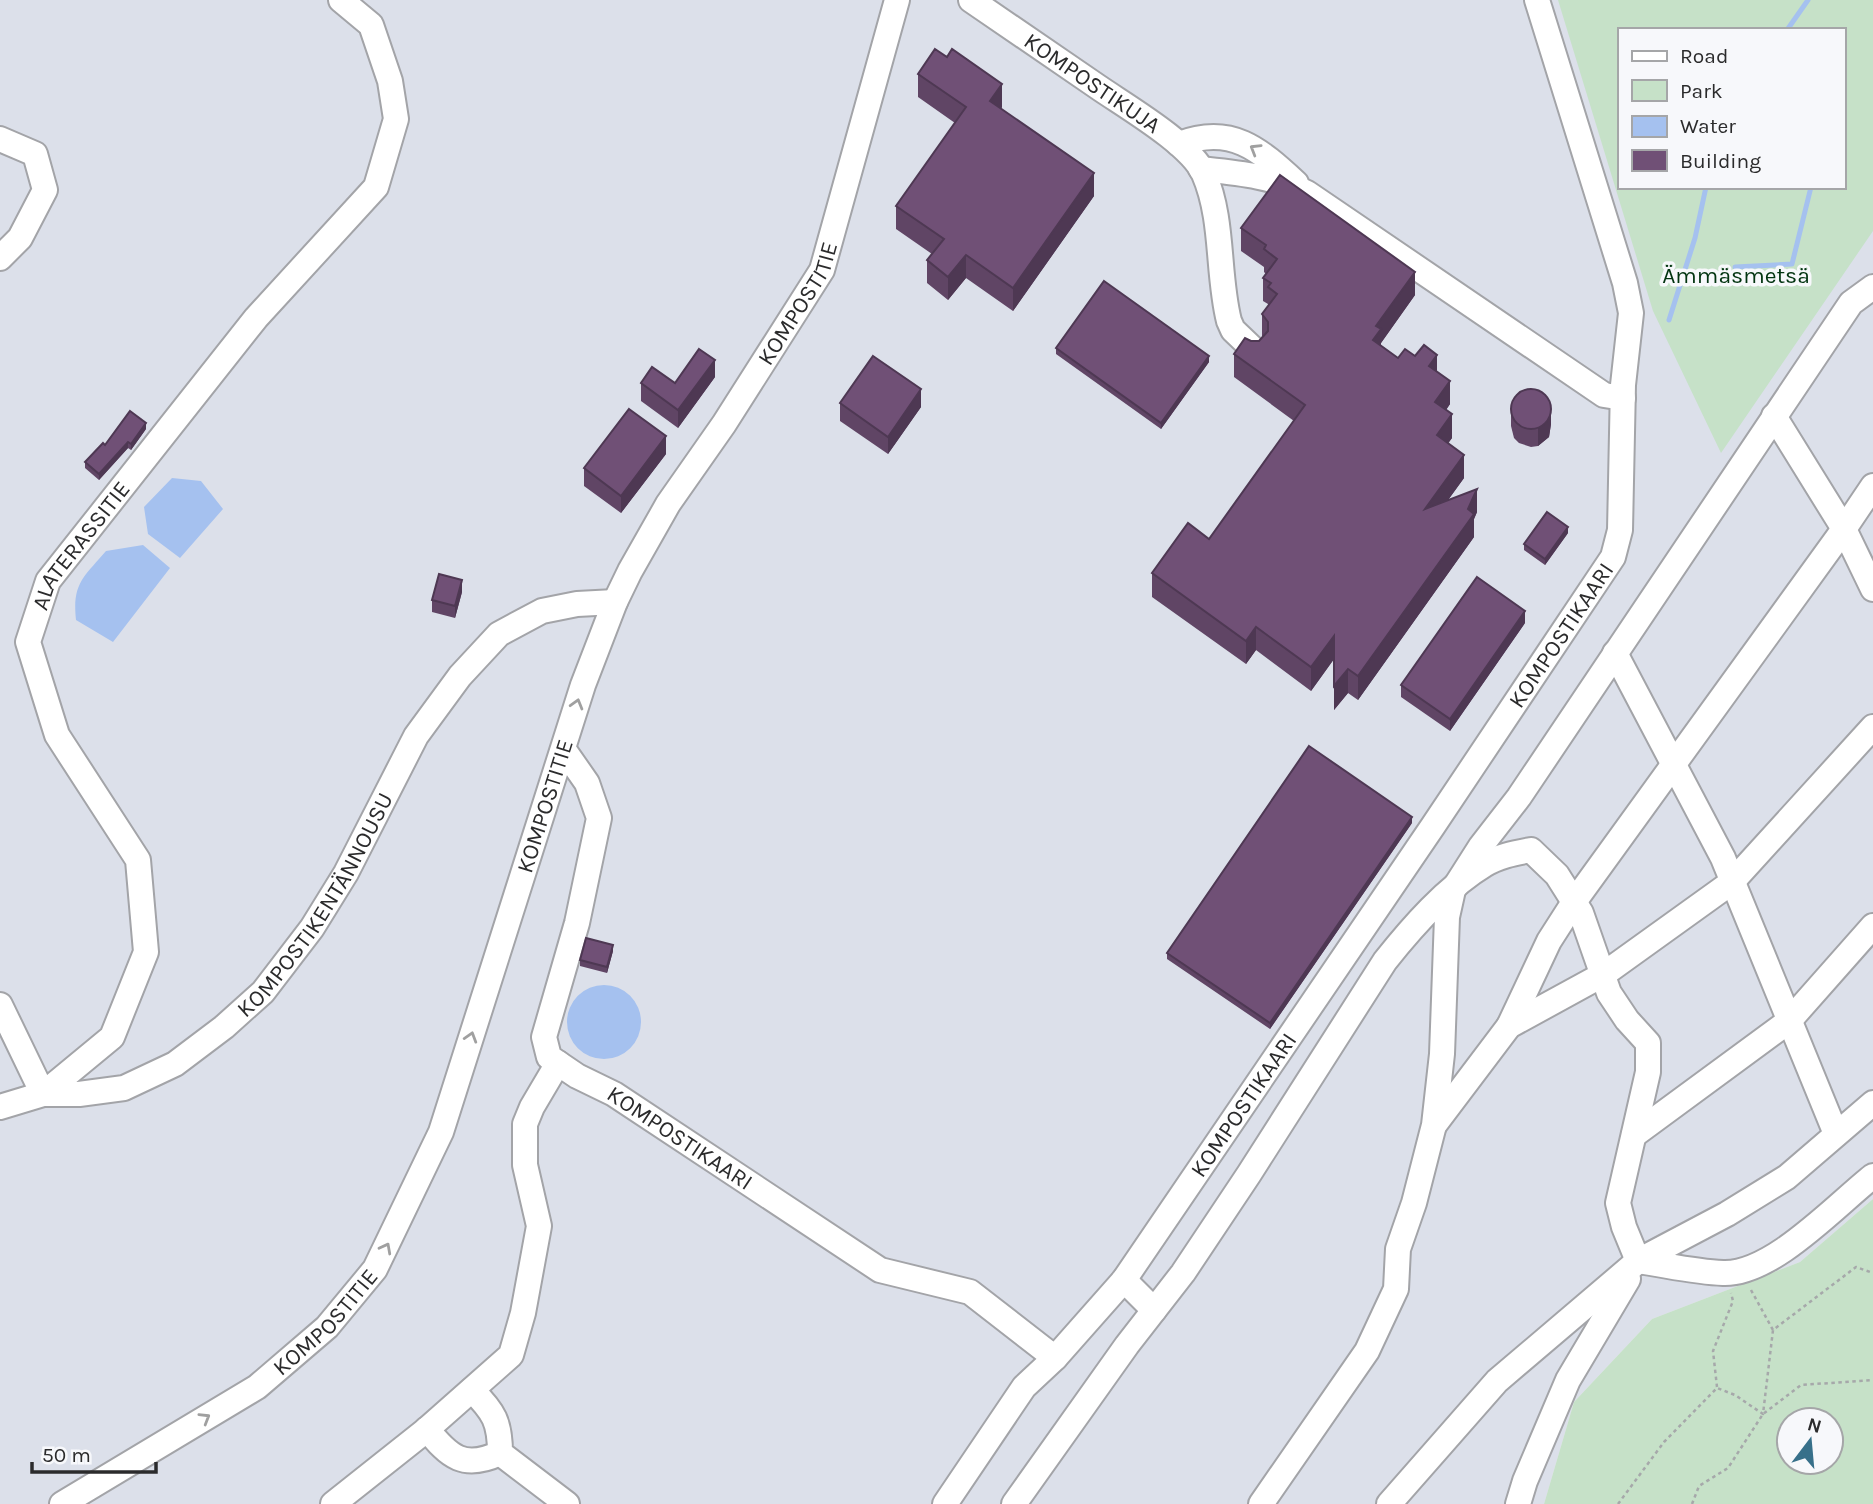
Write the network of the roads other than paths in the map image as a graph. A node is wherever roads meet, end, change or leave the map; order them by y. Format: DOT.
graph roads {
  1 [pos="341,0"];
  2 [pos="897,0"];
  3 [pos="971,0"];
  4 [pos="1537,0"];
  5 [pos="0,139"];
  6 [pos="1179,144"];
  7 [pos="1203,172"];
  8 [pos="1307,193"];
  9 [pos="0,258"];
  10 [pos="1873,287"];
  11 [pos="1254,350"];
  12 [pos="1623,398"];
  13 [pos="1774,416"];
  14 [pos="1873,485"];
  15 [pos="1844,529"];
  16 [pos="1873,589"];
  17 [pos="615,602"];
  18 [pos="1615,653"];
  19 [pos="1873,727"];
  20 [pos="564,750"];
  21 [pos="1673,763"];
  22 [pos="1732,882"];
  23 [pos="1453,890"];
  24 [pos="1574,902"];
  25 [pos="1873,926"];
  26 [pos="1604,974"];
  27 [pos="0,1005"];
  28 [pos="1789,1020"];
  29 [pos="1510,1026"];
  30 [pos="558,1063"];
  31 [pos="43,1094"];
  32 [pos="1873,1103"];
  33 [pos="0,1107"];
  34 [pos="1434,1125"];
  35 [pos="1836,1134"];
  36 [pos="1634,1135"];
  37 [pos="1873,1176"];
  38 [pos="1639,1261"];
  39 [pos="1124,1280"];
  40 [pos="1154,1310"];
  41 [pos="1055,1358"];
  42 [pos="472,1391"];
  43 [pos="427,1429"];
  44 [pos="500,1453"];
  45 [pos="62,1504"];
  46 [pos="333,1504"];
  47 [pos="567,1504"];
  48 [pos="945,1504"];
  49 [pos="1014,1504"];
  50 [pos="1261,1504"];
  51 [pos="1389,1504"];
  52 [pos="1518,1504"];
  1 -- 31 [label="street, ALATERASSITIE"];
  2 -- 17 [label="street, KOMPOSTITIE"];
  3 -- 6 [label="street, KOMPOSTIKUJA"];
  4 -- 12 [label="street, KOMPOSTIKAARI"];
  5 -- 9 [label="street"];
  6 -- 7 [label="street, KOMPOSTIKUJA"];
  8 -- 6 [label="street, one-way"];
  7 -- 8 [label="street"];
  7 -- 11 [label="street"];
  8 -- 12 [label="street"];
  10 -- 13 [label="street"];
  12 -- 39 [label="street, KOMPOSTIKAARI"];
  13 -- 15 [label="street"];
  13 -- 18 [label="street"];
  14 -- 15 [label="street"];
  15 -- 16 [label="street"];
  15 -- 21 [label="street"];
  20 -- 17 [label="street, KOMPOSTITIE, one-way"];
  17 -- 31 [label="street, KOMPOSTIKENTÄNNOUSU"];
  18 -- 21 [label="street"];
  18 -- 23 [label="street"];
  19 -- 22 [label="street"];
  20 -- 30 [label="street"];
  45 -- 20 [label="street, KOMPOSTITIE, one-way"];
  21 -- 22 [label="street"];
  21 -- 24 [label="street"];
  22 -- 26 [label="street"];
  22 -- 28 [label="street"];
  23 -- 24 [label="street"];
  23 -- 34 [label="street"];
  23 -- 40 [label="street"];
  24 -- 26 [label="street"];
  24 -- 29 [label="street"];
  25 -- 28 [label="street"];
  26 -- 29 [label="street"];
  26 -- 36 [label="street"];
  27 -- 31 [label="street"];
  28 -- 35 [label="street"];
  28 -- 36 [label="street"];
  29 -- 34 [label="street"];
  30 -- 41 [label="street, KOMPOSTIKAARI"];
  30 -- 42 [label="street"];
  31 -- 33 [label="street, ALATERASSITIE"];
  32 -- 35 [label="street"];
  34 -- 50 [label="street"];
  35 -- 38 [label="street"];
  36 -- 38 [label="street"];
  37 -- 38 [label="street"];
  38 -- 51 [label="street"];
  38 -- 52 [label="street"];
  39 -- 40 [label="street"];
  39 -- 41 [label="street, KOMPOSTIKAARI"];
  40 -- 49 [label="street"];
  41 -- 48 [label="street"];
  42 -- 43 [label="street"];
  42 -- 44 [label="street"];
  43 -- 44 [label="street"];
  43 -- 46 [label="street"];
  44 -- 47 [label="street"];
}
